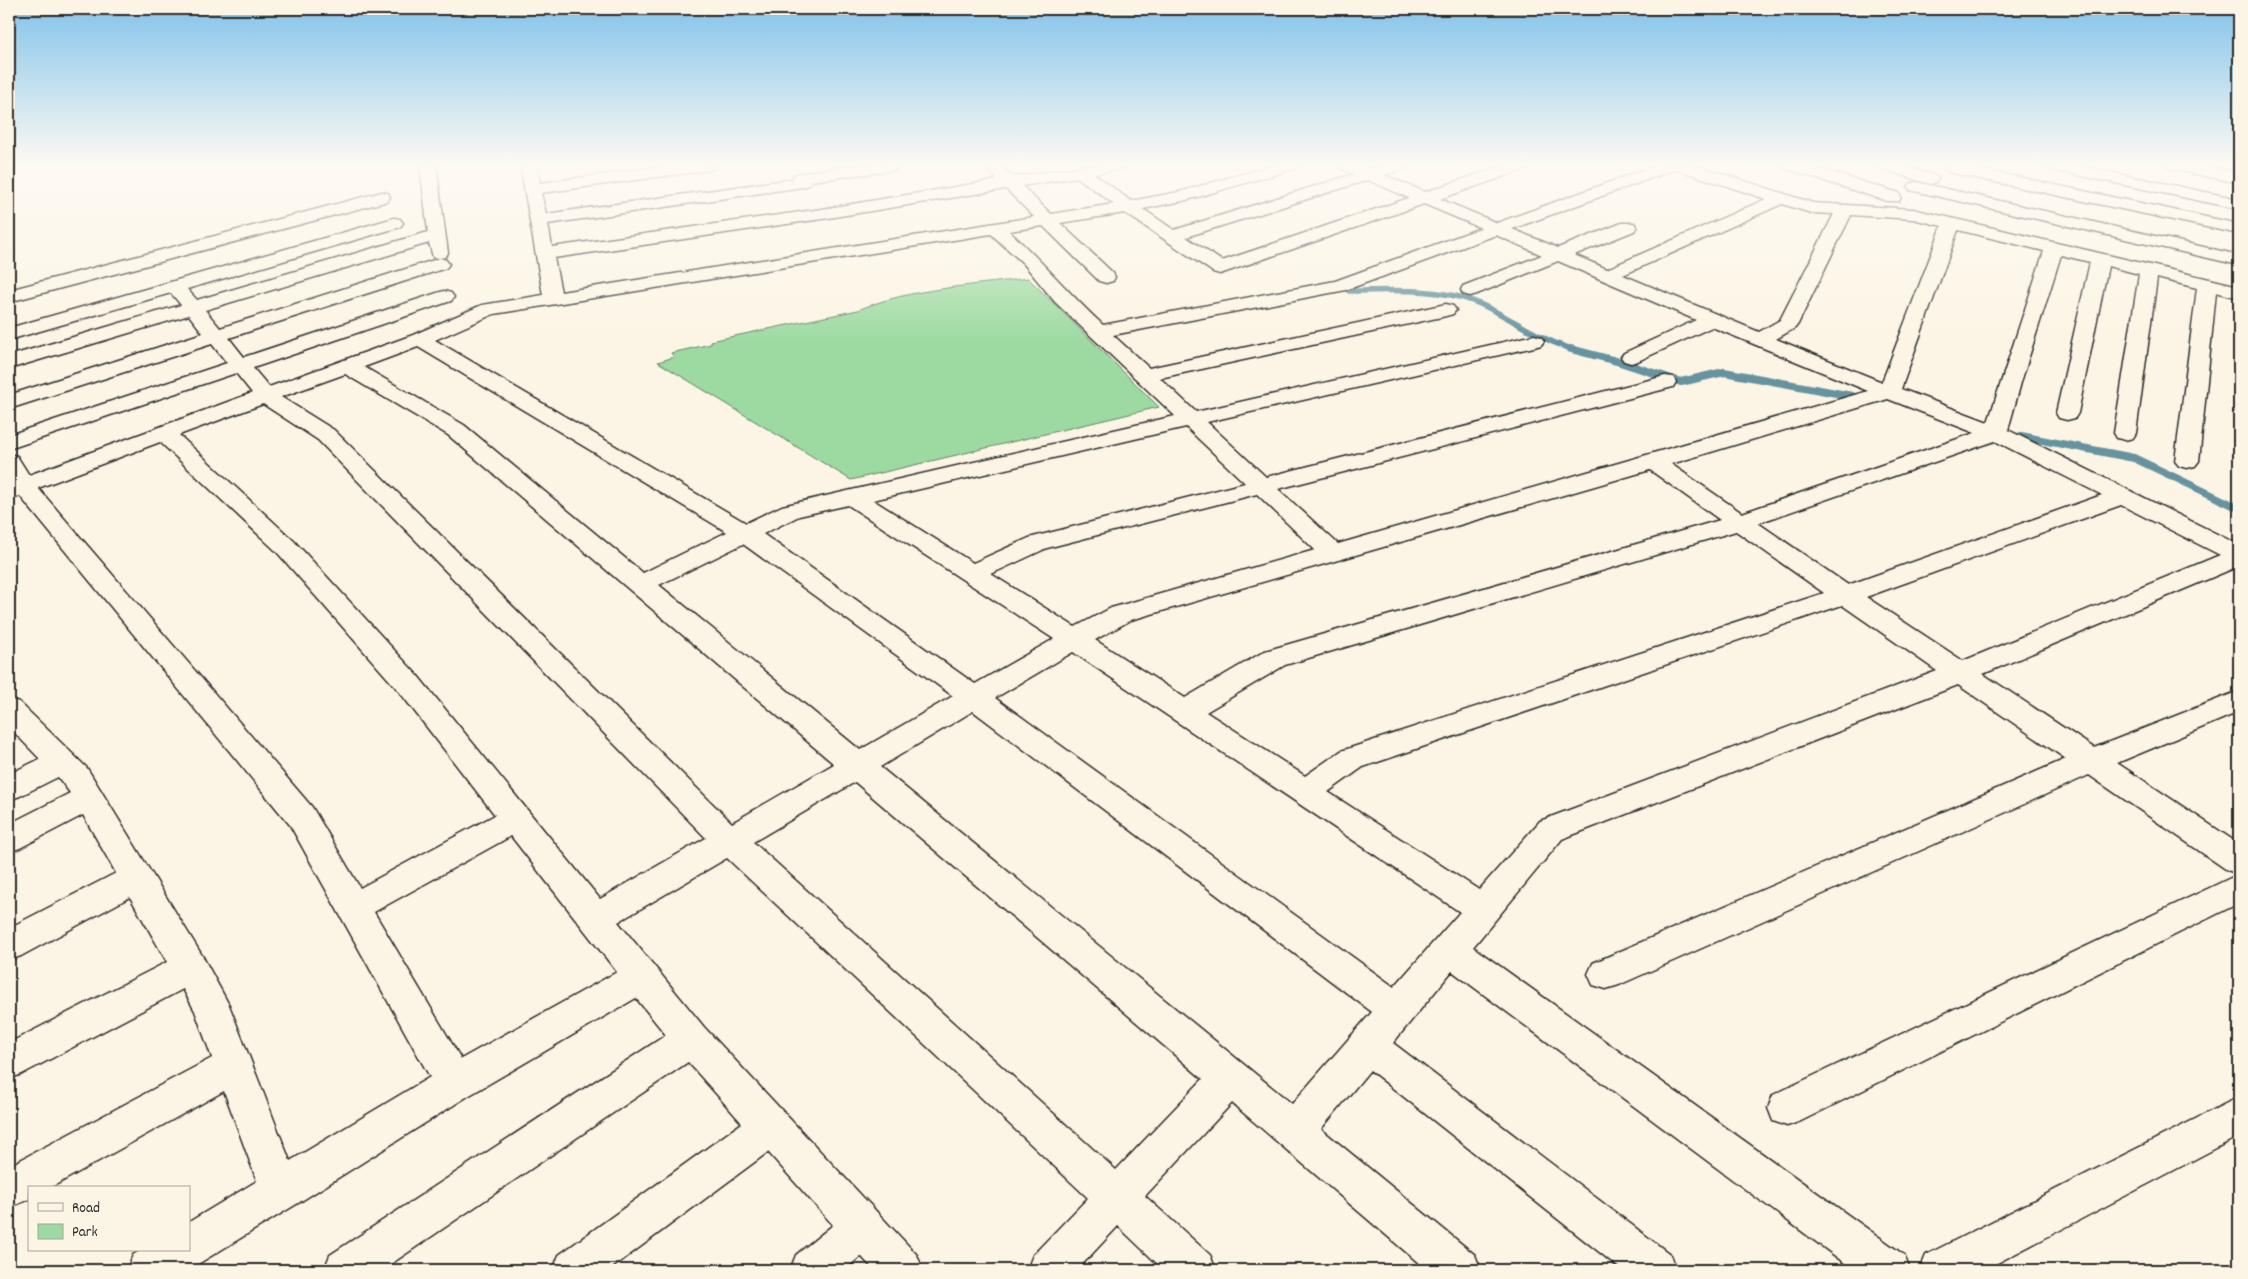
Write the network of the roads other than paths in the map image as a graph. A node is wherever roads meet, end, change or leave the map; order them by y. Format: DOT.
graph roads {
  1 [pos="278,225"];
  2 [pos="389,225"];
  3 [pos="435,225"];
  4 [pos="539,225"];
  5 [pos="748,225"];
  6 [pos="828,225"];
  7 [pos="1017,225"];
  8 [pos="1052,225"];
  9 [pos="1155,225"];
  10 [pos="1209,225"];
  11 [pos="1347,225"];
  12 [pos="1490,225"];
  13 [pos="1507,225"];
  14 [pos="1721,225"];
  15 [pos="1837,225"];
  16 [pos="1951,225"];
  17 [pos="1959,225"];
  18 [pos="2094,225"];
  19 [pos="2220,225"];
  20 [pos="1628,227"];
  21 [pos="995,228"];
  22 [pos="1498,228"];
  23 [pos="2239,229"];
  24 [pos="436,236"];
  25 [pos="1172,236"];
  26 [pos="837,240"];
  27 [pos="2054,248"];
  28 [pos="544,254"];
  29 [pos="1559,254"];
  30 [pos="2100,259"];
  31 [pos="2239,260"];
  32 [pos="440,264"];
  33 [pos="2149,270"];
  34 [pos="1608,275"];
  35 [pos="1106,277"];
  36 [pos="2208,284"];
  37 [pos="1470,290"];
  38 [pos="2239,292"];
  39 [pos="9,296"];
  40 [pos="184,297"];
  41 [pos="444,297"];
  42 [pos="553,299"];
  43 [pos="1446,310"];
  44 [pos="1712,320"];
  45 [pos="448,327"];
  46 [pos="1099,332"];
  47 [pos="9,334"];
  48 [pos="215,336"];
  49 [pos="420,339"];
  50 [pos="1760,340"];
  51 [pos="1534,341"];
  52 [pos="1631,357"];
  53 [pos="9,363"];
  54 [pos="240,366"];
  55 [pos="347,366"];
  56 [pos="1145,375"];
  57 [pos="1666,382"];
  58 [pos="1889,392"];
  59 [pos="266,396"];
  60 [pos="9,402"];
  61 [pos="2067,413"];
  62 [pos="1192,420"];
  63 [pos="1996,433"];
  64 [pos="2125,433"];
  65 [pos="164,434"];
  66 [pos="9,442"];
  67 [pos="2187,461"];
  68 [pos="1654,462"];
  69 [pos="14,480"];
  70 [pos="1262,486"];
  71 [pos="2123,496"];
  72 [pos="852,497"];
  73 [pos="1739,522"];
  74 [pos="746,534"];
  75 [pos="1333,553"];
  76 [pos="2239,556"];
  77 [pos="971,573"];
  78 [pos="641,584"];
  79 [pos="1845,595"];
  80 [pos="1074,639"];
  81 [pos="1960,673"];
  82 [pos="974,697"];
  83 [pos="2239,701"];
  84 [pos="9,711"];
  85 [pos="1184,712"];
  86 [pos="2091,761"];
  87 [pos="61,762"];
  88 [pos="858,765"];
  89 [pos="9,788"];
  90 [pos="1305,792"];
  91 [pos="89,798"];
  92 [pos="516,819"];
  93 [pos="9,839"];
  94 [pos="730,840"];
  95 [pos="2239,861"];
  96 [pos="136,878"];
  97 [pos="2239,888"];
  98 [pos="354,907"];
  99 [pos="1483,910"];
  100 [pos="596,918"];
  101 [pos="9,945"];
  102 [pos="1449,949"];
  103 [pos="190,968"];
  104 [pos="1606,974"];
  105 [pos="642,976"];
  106 [pos="1397,1010"];
  107 [pos="691,1039"];
  108 [pos="1368,1045"];
  109 [pos="9,1062"];
  110 [pos="233,1066"];
  111 [pos="1230,1078"];
  112 [pos="454,1083"];
  113 [pos="1787,1108"];
  114 [pos="2239,1116"];
  115 [pos="771,1126"];
  116 [pos="1294,1131"];
  117 [pos="9,1188"];
  118 [pos="281,1191"];
  119 [pos="1117,1198"];
  120 [pos="863,1227"];
  121 [pos="190,1245"];
  122 [pos="179,1252"];
  123 [pos="148,1270"];
  124 [pos="345,1270"];
  125 [pos="574,1270"];
  126 [pos="811,1270"];
  127 [pos="902,1270"];
  128 [pos="1048,1270"];
  129 [pos="1195,1270"];
  130 [pos="1460,1270"];
  131 [pos="1656,1270"];
  132 [pos="1890,1270"];
  133 [pos="1941,1270"];
  1 -- 39 [label="street"];
  2 -- 40 [label="street"];
  3 -- 24 [label="street"];
  4 -- 28 [label="street"];
  5 -- 28 [label="street"];
  6 -- 26 [label="street"];
  7 -- 21 [label="street"];
  8 -- 35 [label="street"];
  9 -- 25 [label="street"];
  10 -- 25 [label="street"];
  11 -- 25 [label="street"];
  12 -- 22 [label="street"];
  13 -- 22 [label="street"];
  14 -- 34 [label="street"];
  15 -- 50 [label="street"];
  16 -- 58 [label="street"];
  17 -- 27 [label="street"];
  18 -- 31 [label="street"];
  19 -- 23 [label="street"];
  20 -- 29 [label="street"];
  21 -- 26 [label="street"];
  21 -- 46 [label="street"];
  22 -- 29 [label="street"];
  22 -- 46 [label="street"];
  24 -- 32 [label="street"];
  24 -- 40 [label="street"];
  26 -- 42 [label="street"];
  27 -- 30 [label="street"];
  27 -- 63 [label="street"];
  28 -- 42 [label="street"];
  29 -- 34 [label="street"];
  29 -- 37 [label="street"];
  30 -- 33 [label="street"];
  30 -- 61 [label="street"];
  32 -- 41 [label="street"];
  32 -- 48 [label="street"];
  33 -- 36 [label="street"];
  33 -- 64 [label="street"];
  34 -- 44 [label="street"];
  36 -- 38 [label="street"];
  36 -- 67 [label="street"];
  40 -- 47 [label="street"];
  40 -- 48 [label="street"];
  40 -- 53 [label="street"];
  41 -- 45 [label="street"];
  41 -- 54 [label="street"];
  42 -- 45 [label="street"];
  43 -- 56 [label="street"];
  44 -- 50 [label="street"];
  44 -- 52 [label="street"];
  45 -- 49 [label="street"];
  46 -- 56 [label="street"];
  48 -- 54 [label="street"];
  48 -- 60 [label="street"];
  49 -- 55 [label="street"];
  49 -- 74 [label="street"];
  50 -- 58 [label="street"];
  51 -- 62 [label="street"];
  54 -- 59 [label="street"];
  54 -- 66 [label="street"];
  55 -- 59 [label="street"];
  55 -- 78 [label="street"];
  56 -- 62 [label="street"];
  57 -- 70 [label="street"];
  58 -- 63 [label="street"];
  58 -- 68 [label="street"];
  59 -- 65 [label="street"];
  59 -- 94 [label="street"];
  62 -- 70 [label="street"];
  62 -- 72 [label="street"];
  63 -- 71 [label="street"];
  63 -- 73 [label="street"];
  65 -- 69 [label="street"];
  65 -- 92 [label="street"];
  68 -- 73 [label="street"];
  68 -- 75 [label="street"];
  69 -- 98 [label="street"];
  70 -- 75 [label="street"];
  70 -- 77 [label="street"];
  71 -- 76 [label="street"];
  71 -- 79 [label="street"];
  72 -- 74 [label="street"];
  72 -- 77 [label="street"];
  73 -- 79 [label="street"];
  73 -- 85 [label="street"];
  74 -- 78 [label="street"];
  74 -- 82 [label="street"];
  75 -- 80 [label="street"];
  76 -- 81 [label="street"];
  77 -- 80 [label="street"];
  78 -- 88 [label="street"];
  79 -- 81 [label="street"];
  79 -- 90 [label="street"];
  80 -- 82 [label="street"];
  80 -- 85 [label="street"];
  81 -- 86 [label="street"];
  81 -- 99 [label="street"];
  82 -- 88 [label="street"];
  82 -- 106 [label="street"];
  83 -- 86 [label="street"];
  84 -- 87 [label="street"];
  85 -- 90 [label="street"];
  86 -- 95 [label="street"];
  86 -- 104 [label="street"];
  87 -- 89 [label="street"];
  87 -- 91 [label="street"];
  88 -- 94 [label="street"];
  88 -- 111 [label="street"];
  90 -- 99 [label="street"];
  91 -- 93 [label="street"];
  91 -- 96 [label="street"];
  92 -- 98 [label="street"];
  92 -- 100 [label="street"];
  94 -- 100 [label="street"];
  94 -- 119 [label="street"];
  96 -- 101 [label="street"];
  96 -- 103 [label="street"];
  97 -- 113 [label="street"];
  98 -- 112 [label="street"];
  99 -- 102 [label="street"];
  100 -- 105 [label="street"];
  102 -- 106 [label="street"];
  102 -- 132 [label="street"];
  103 -- 109 [label="street"];
  103 -- 110 [label="street"];
  105 -- 107 [label="street"];
  105 -- 112 [label="street"];
  106 -- 108 [label="street"];
  107 -- 115 [label="street"];
  107 -- 124 [label="street"];
  108 -- 116 [label="street"];
  108 -- 131 [label="street"];
  110 -- 117 [label="street"];
  110 -- 118 [label="street"];
  111 -- 116 [label="street"];
  111 -- 119 [label="street"];
  112 -- 118 [label="street"];
  114 -- 133 [label="street"];
  115 -- 120 [label="street"];
  115 -- 125 [label="street"];
  116 -- 130 [label="street"];
  118 -- 121 [label="street"];
  119 -- 128 [label="street"];
  119 -- 129 [label="street"];
  120 -- 126 [label="street"];
  120 -- 127 [label="street"];
  122 -- 123 [label="street"];
}
